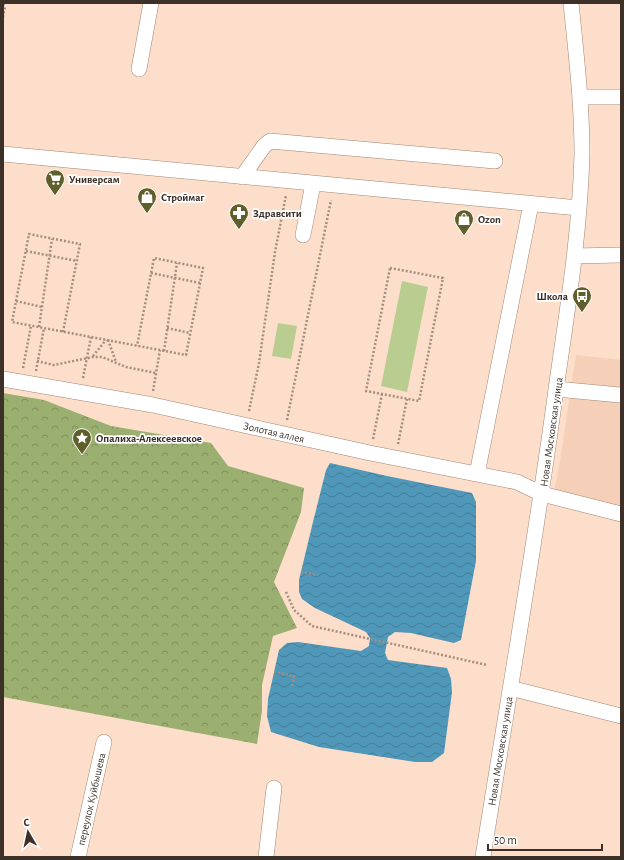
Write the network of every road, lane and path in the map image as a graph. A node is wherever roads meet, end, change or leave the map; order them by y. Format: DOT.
graph roads {
  1 [pos="151,3"];
  2 [pos="571,3"];
  3 [pos="3,4"];
  4 [pos="3,17"];
  5 [pos="139,69"];
  6 [pos="581,97"];
  7 [pos="621,97"];
  8 [pos="3,154"];
  9 [pos="495,161"];
  10 [pos="242,177"];
  11 [pos="289,181"];
  12 [pos="313,184"];
  13 [pos="334,185"];
  14 [pos="531,204"];
  15 [pos="579,208"];
  16 [pos="303,235"];
  17 [pos="52,239"];
  18 [pos="26,251"];
  19 [pos="50,255"];
  20 [pos="621,255"];
  21 [pos="574,256"];
  22 [pos="77,261"];
  23 [pos="177,263"];
  24 [pos="151,273"];
  25 [pos="175,278"];
  26 [pos="200,283"];
  27 [pos="16,302"];
  28 [pos="42,307"];
  29 [pos="31,326"];
  30 [pos="39,327"];
  31 [pos="44,328"];
  32 [pos="167,328"];
  33 [pos="63,332"];
  34 [pos="190,333"];
  35 [pos="90,337"];
  36 [pos="107,340"];
  37 [pos="137,346"];
  38 [pos="162,351"];
  39 [pos="93,357"];
  40 [pos="87,358"];
  41 [pos="37,361"];
  42 [pos="116,362"];
  43 [pos="156,373"];
  44 [pos="3,379"];
  45 [pos="27,383"];
  46 [pos="556,389"];
  47 [pos="80,392"];
  48 [pos="382,394"];
  49 [pos="620,395"];
  50 [pos="407,399"];
  51 [pos="150,404"];
  52 [pos="246,426"];
  53 [pos="284,434"];
  54 [pos="370,453"];
  55 [pos="395,458"];
  56 [pos="478,474"];
  57 [pos="542,494"];
  58 [pos="621,514"];
  59 [pos="301,572"];
  60 [pos="318,575"];
  61 [pos="286,592"];
  62 [pos="486,665"];
  63 [pos="274,672"];
  64 [pos="292,687"];
  65 [pos="510,688"];
  66 [pos="621,716"];
  67 [pos="104,742"];
  68 [pos="274,788"];
  69 [pos="78,857"];
  70 [pos="266,857"];
  71 [pos="483,857"];
  1 -- 5 [label="street"];
  2 -- 6 [label="street, Новая Московская улица"];
  3 -- 4 [label="path"];
  6 -- 7 [label="street"];
  6 -- 15 [label="street, Новая Московская улица"];
  8 -- 10 [label="street"];
  9 -- 10 [label="street"];
  10 -- 11 [label="street"];
  11 -- 12 [label="street"];
  11 -- 52 [label="path"];
  12 -- 13 [label="street"];
  12 -- 16 [label="street"];
  13 -- 14 [label="street"];
  13 -- 53 [label="path"];
  14 -- 15 [label="street"];
  14 -- 56 [label="street"];
  15 -- 21 [label="street, Новая Московская улица"];
  17 -- 18 [label="path"];
  17 -- 19 [label="path"];
  17 -- 22 [label="path"];
  18 -- 19 [label="path"];
  18 -- 27 [label="path"];
  19 -- 22 [label="path"];
  19 -- 28 [label="path"];
  20 -- 21 [label="street"];
  21 -- 46 [label="street, Новая Московская улица"];
  22 -- 33 [label="path"];
  23 -- 24 [label="path"];
  23 -- 25 [label="path"];
  23 -- 26 [label="path"];
  24 -- 25 [label="path"];
  24 -- 37 [label="path"];
  25 -- 26 [label="path"];
  25 -- 32 [label="path"];
  26 -- 34 [label="path"];
  27 -- 28 [label="path"];
  27 -- 29 [label="path"];
  28 -- 30 [label="path"];
  29 -- 30 [label="path"];
  29 -- 45 [label="path"];
  30 -- 31 [label="path"];
  31 -- 33 [label="path"];
  31 -- 41 [label="path"];
  32 -- 34 [label="path"];
  32 -- 38 [label="path"];
  33 -- 35 [label="path"];
  34 -- 38 [label="path"];
  35 -- 36 [label="path"];
  35 -- 40 [label="path"];
  36 -- 37 [label="path"];
  36 -- 39 [label="path"];
  36 -- 42 [label="path"];
  37 -- 38 [label="path"];
  38 -- 43 [label="path"];
  39 -- 40 [label="path"];
  39 -- 42 [label="path"];
  40 -- 41 [label="path"];
  40 -- 47 [label="path"];
  41 -- 45 [label="path"];
  42 -- 43 [label="path"];
  43 -- 51 [label="path"];
  44 -- 45 [label="street, Золотая аллея"];
  45 -- 47 [label="street, Золотая аллея"];
  46 -- 49 [label="street"];
  46 -- 57 [label="street, Новая Московская улица"];
  47 -- 51 [label="street, Золотая аллея"];
  48 -- 50 [label="path"];
  48 -- 50 [label="path"];
  48 -- 54 [label="path"];
  50 -- 55 [label="path"];
  51 -- 52 [label="street, Золотая аллея"];
  52 -- 53 [label="street, Золотая аллея"];
  53 -- 54 [label="street, Золотая аллея"];
  54 -- 55 [label="street, Золотая аллея"];
  55 -- 56 [label="street, Золотая аллея"];
  56 -- 57 [label="street, Золотая аллея"];
  57 -- 58 [label="street, Золотая аллея"];
  57 -- 65 [label="street, Новая Московская улица"];
  59 -- 60 [label="path"];
  61 -- 62 [label="path"];
  63 -- 64 [label="path"];
  65 -- 66 [label="street"];
  65 -- 71 [label="street, Новая Московская улица"];
  67 -- 69 [label="street, переулок Куйбышева"];
  68 -- 70 [label="street"];
}
